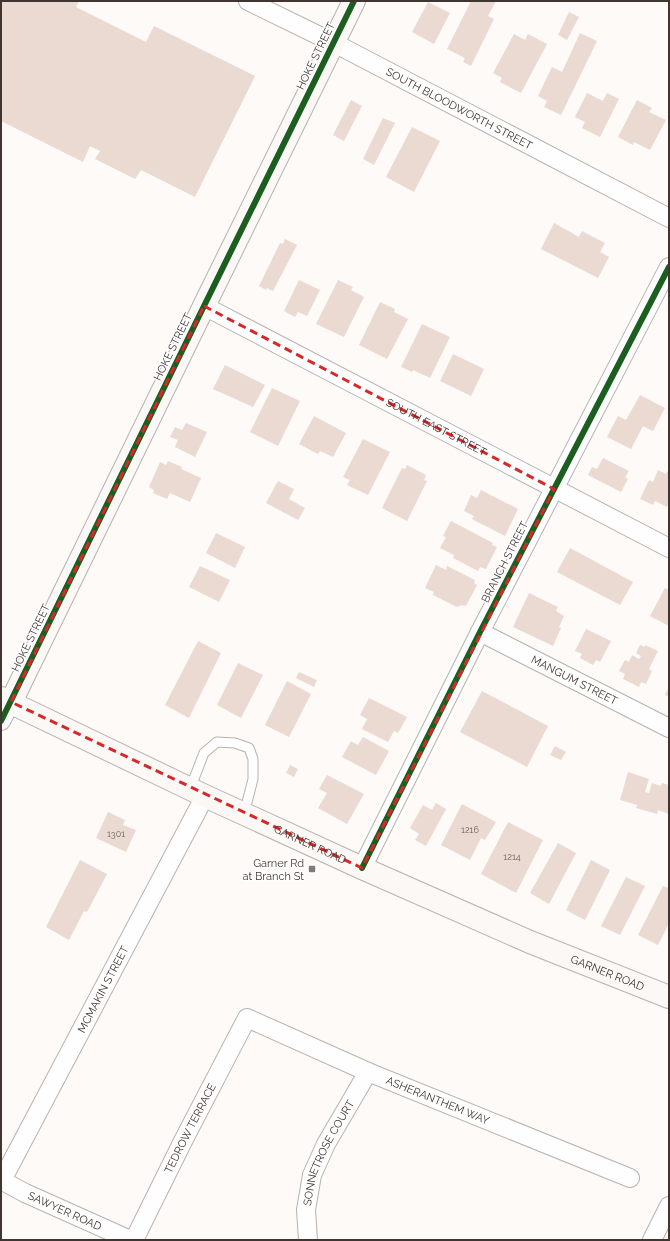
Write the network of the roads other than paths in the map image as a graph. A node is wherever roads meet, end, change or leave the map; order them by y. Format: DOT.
graph roads {
  1 [pos="248,1"];
  2 [pos="354,1"];
  3 [pos="269,6"];
  4 [pos="334,43"];
  5 [pos="669,218"];
  6 [pos="669,267"];
  7 [pos="204,306"];
  8 [pos="554,489"];
  9 [pos="669,548"];
  10 [pos="480,632"];
  11 [pos="4,707"];
  12 [pos="669,728"];
  13 [pos="198,792"];
  14 [pos="244,814"];
  15 [pos="362,868"];
  16 [pos="669,997"];
  17 [pos="247,1018"];
  18 [pos="368,1072"];
  19 [pos="630,1178"];
  20 [pos="1,1181"];
  21 [pos="669,1206"];
  22 [pos="130,1240"];
  23 [pos="134,1240"];
  24 [pos="308,1240"];
  25 [pos="652,1240"];
  1 -- 3 [label="street, SOUTH BLOODWORTH STREET"];
  2 -- 4 [label="street, HOKE STREET"];
  3 -- 4 [label="street, SOUTH BLOODWORTH STREET"];
  4 -- 5 [label="street, SOUTH BLOODWORTH STREET"];
  4 -- 7 [label="street, HOKE STREET"];
  6 -- 8 [label="street, BRANCH STREET"];
  7 -- 8 [label="street, SOUTH EAST STREET"];
  7 -- 11 [label="street, HOKE STREET"];
  8 -- 9 [label="street, SOUTH EAST STREET"];
  8 -- 10 [label="street, BRANCH STREET"];
  10 -- 12 [label="street, MANGUM STREET"];
  10 -- 15 [label="street, BRANCH STREET"];
  11 -- 13 [label="street, GARNER ROAD"];
  13 -- 14 [label="street, GARNER ROAD"];
  13 -- 14 [label="lane"];
  13 -- 20 [label="street, MCMAKIN STREET"];
  14 -- 15 [label="street, GARNER ROAD"];
  15 -- 16 [label="street, GARNER ROAD"];
  17 -- 18 [label="street, ASHERANTHEM WAY"];
  17 -- 23 [label="street, TEDROW TERRACE"];
  18 -- 19 [label="street, ASHERANTHEM WAY"];
  18 -- 24 [label="street, SONNETROSE COURT"];
  20 -- 22 [label="street, SAWYER ROAD"];
  21 -- 25 [label="street"];
}
